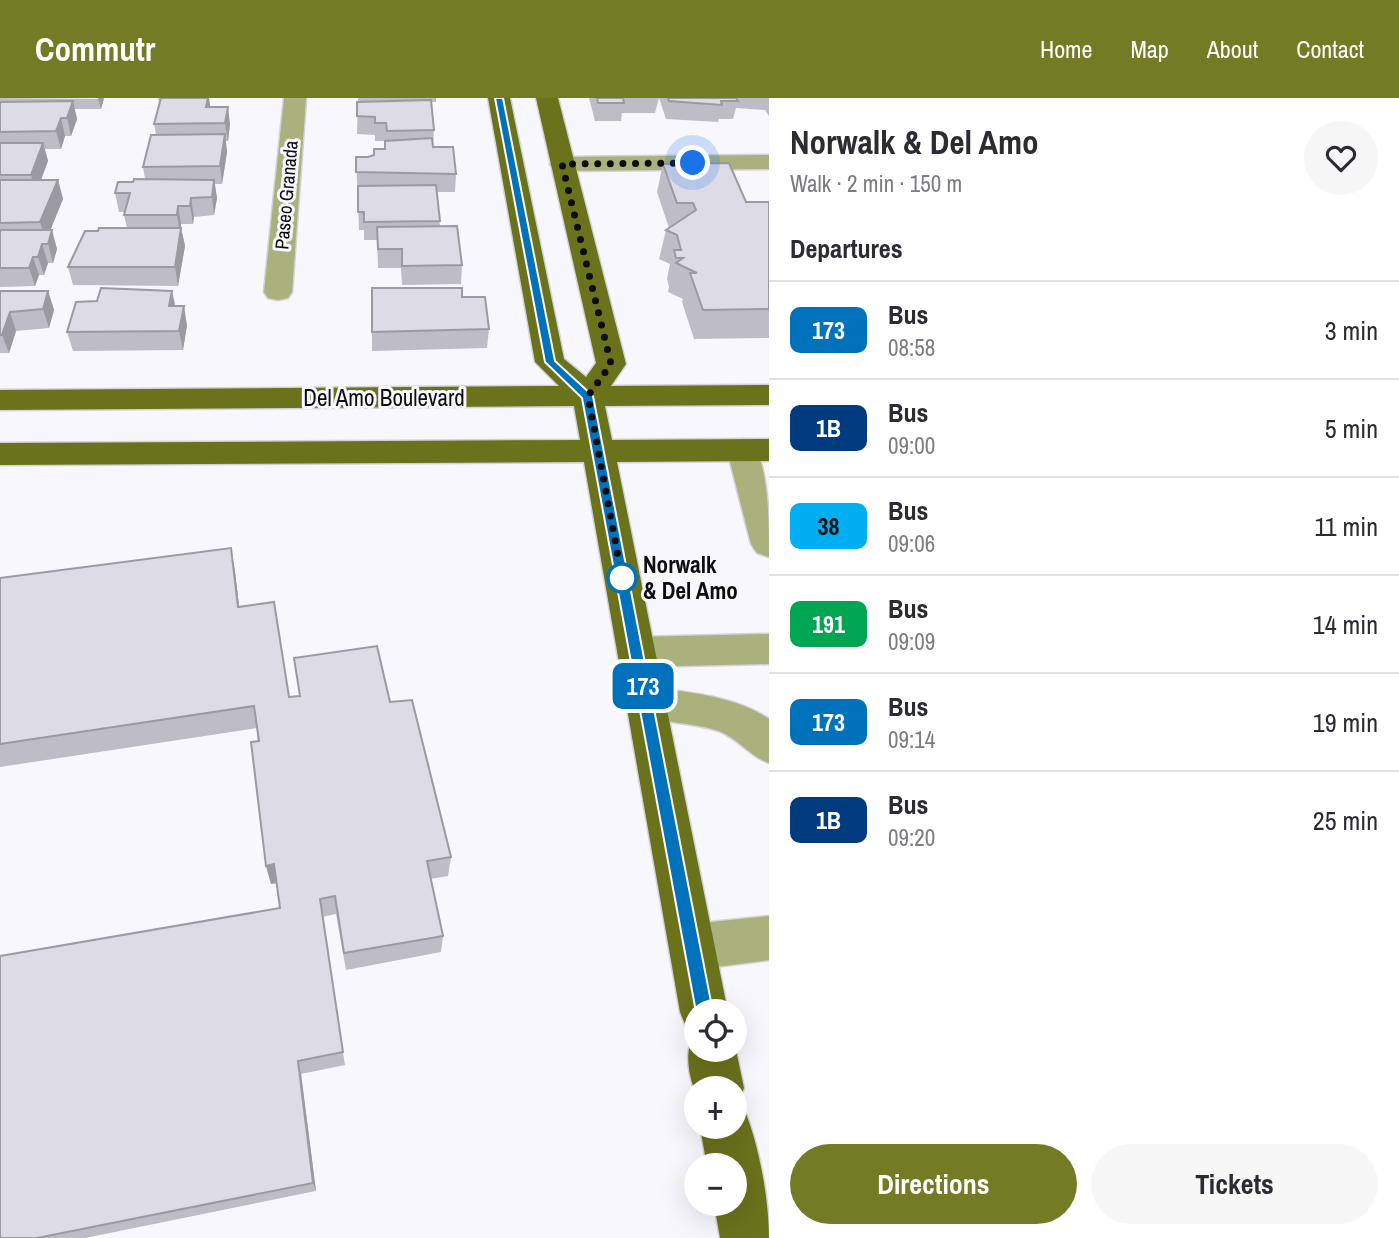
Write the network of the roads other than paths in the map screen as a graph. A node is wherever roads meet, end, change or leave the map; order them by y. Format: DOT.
graph roads {
  1 [pos="295,98"];
  2 [pos="499,98"];
  3 [pos="547,98"];
  4 [pos="769,162"];
  5 [pos="562,164"];
  6 [pos="278,292"];
  7 [pos="769,395"];
  8 [pos="588,396"];
  9 [pos="0,400"];
  10 [pos="598,450"];
  11 [pos="756,450"];
  12 [pos="0,454"];
  13 [pos="769,544"];
  14 [pos="769,649"];
  15 [pos="636,652"];
  16 [pos="646,702"];
  17 [pos="769,746"];
  18 [pos="769,938"];
  19 [pos="692,947"];
  20 [pos="702,999"];
  21 [pos="743,1216"];
  22 [pos="747,1238"];
  1 -- 6 [label="street, Paseo Granada"];
  2 -- 8 [label="main road"];
  3 -- 5 [label="main road"];
  4 -- 5 [label="street"];
  5 -- 8 [label="main road"];
  7 -- 8 [label="main road, Del Amo Boulevard"];
  8 -- 9 [label="main road, Del Amo Boulevard"];
  8 -- 10 [label="main road"];
  10 -- 11 [label="main road"];
  10 -- 12 [label="main road"];
  10 -- 15 [label="main road"];
  11 -- 13 [label="street"];
  14 -- 15 [label="street"];
  15 -- 16 [label="main road"];
  16 -- 17 [label="street"];
  16 -- 19 [label="main road"];
  18 -- 19 [label="street"];
  19 -- 20 [label="main road"];
  21 -- 22 [label="main road"];
}
